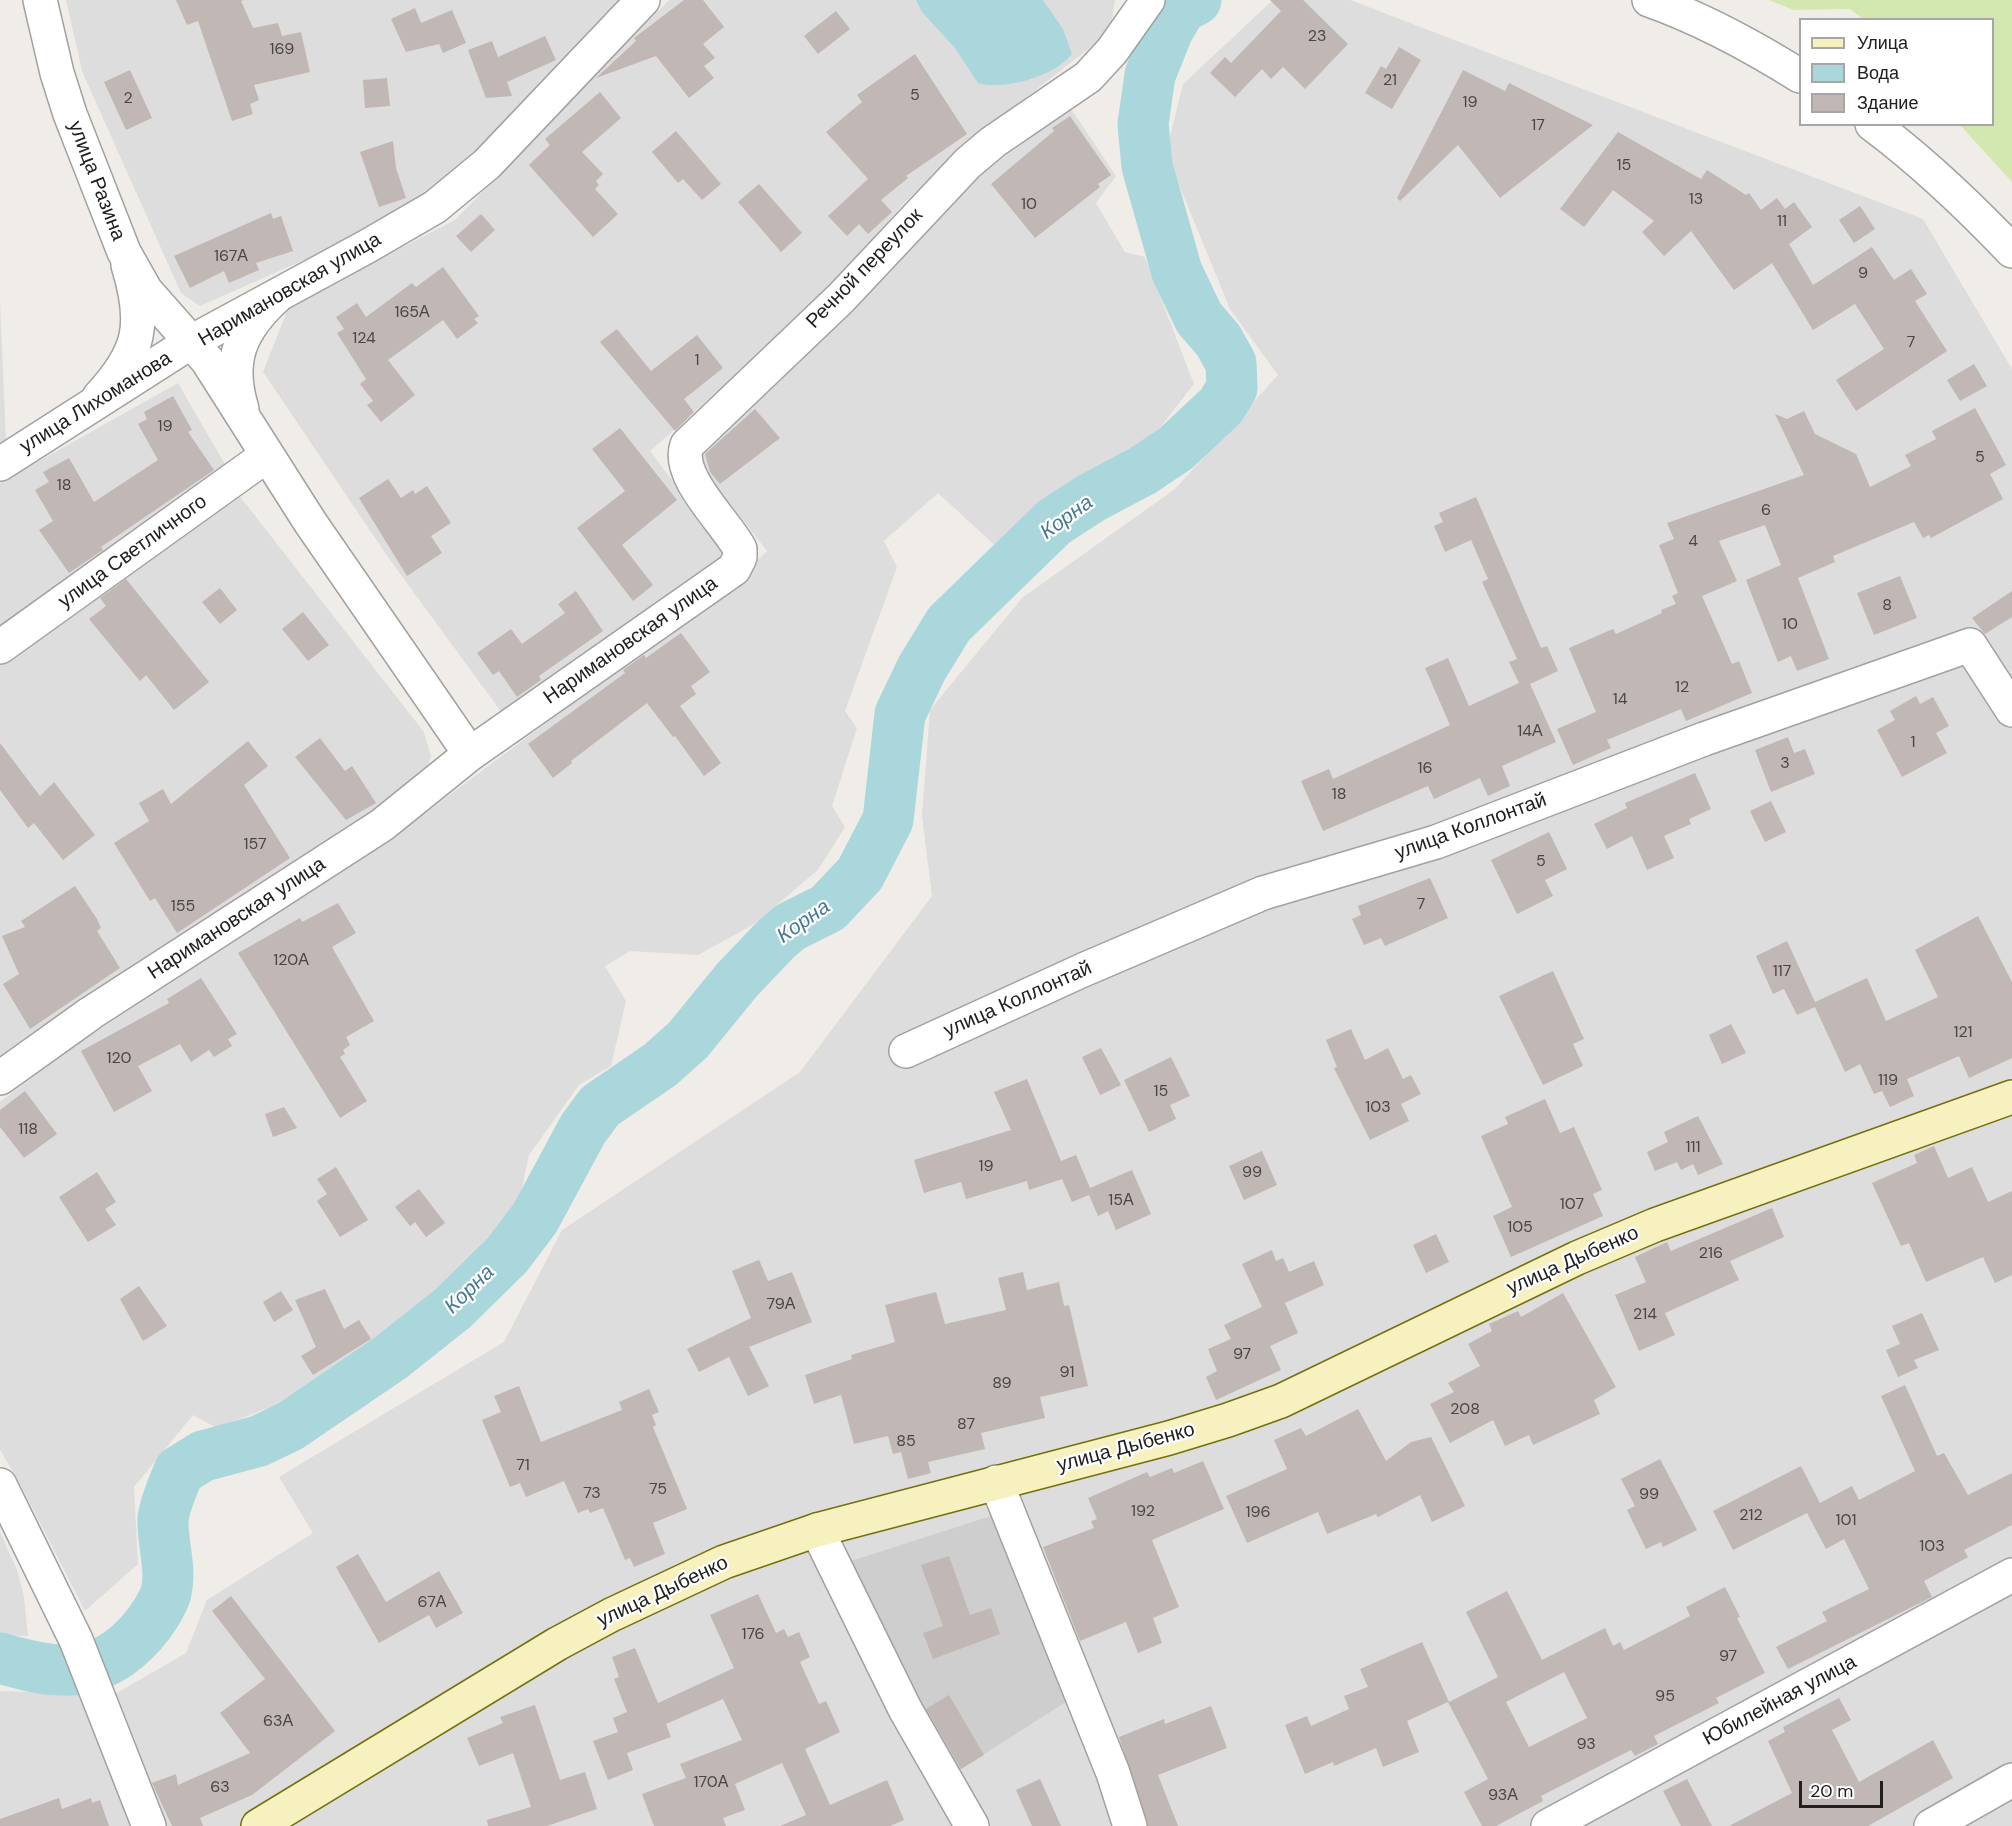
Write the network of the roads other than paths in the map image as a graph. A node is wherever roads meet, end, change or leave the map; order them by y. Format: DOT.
graph roads {
  1 [pos="40,0"];
  2 [pos="643,0"];
  3 [pos="1148,0"];
  4 [pos="1650,0"];
  5 [pos="1799,75"];
  6 [pos="1875,126"];
  7 [pos="2012,251"];
  8 [pos="124,252"];
  9 [pos="279,295"];
  10 [pos="191,342"];
  11 [pos="92,405"];
  12 [pos="247,425"];
  13 [pos="266,456"];
  14 [pos="0,464"];
  15 [pos="734,569"];
  16 [pos="0,647"];
  17 [pos="2012,710"];
  18 [pos="470,754"];
  19 [pos="906,1051"];
  20 [pos="0,1078"];
  21 [pos="2012,1097"];
  22 [pos="996,1482"];
  23 [pos="0,1485"];
  24 [pos="817,1530"];
  25 [pos="2012,1575"];
  26 [pos="2012,1780"];
  27 [pos="149,1826"];
  28 [pos="258,1826"];
  29 [pos="972,1826"];
  30 [pos="1130,1826"];
  31 [pos="1548,1826"];
  32 [pos="1931,1826"];
  1 -- 8 [label="street, улица Разина"];
  2 -- 9 [label="street, Наримановская улица"];
  3 -- 15 [label="street, Речной переулок"];
  4 -- 5 [label="street"];
  6 -- 7 [label="street"];
  8 -- 10 [label="street, улица Разина"];
  8 -- 11 [label="street"];
  9 -- 10 [label="street, Наримановская улица"];
  9 -- 12 [label="street"];
  10 -- 11 [label="street, улица Лихоманова"];
  10 -- 12 [label="street, Наримановская улица"];
  11 -- 14 [label="street, улица Лихоманова"];
  12 -- 13 [label="street, Наримановская улица"];
  13 -- 16 [label="street, улица Светличного"];
  13 -- 18 [label="street, Наримановская улица"];
  15 -- 18 [label="street, Наримановская улица"];
  17 -- 19 [label="street, улица Коллонтай"];
  18 -- 20 [label="street, Наримановская улица"];
  21 -- 22 [label="main road, улица Дыбенко"];
  22 -- 24 [label="main road, улица Дыбенко"];
  22 -- 30 [label="street"];
  23 -- 27 [label="street"];
  24 -- 28 [label="main road, улица Дыбенко"];
  24 -- 29 [label="street"];
  25 -- 31 [label="street, Юбилейная улица"];
  26 -- 32 [label="street"];
}
